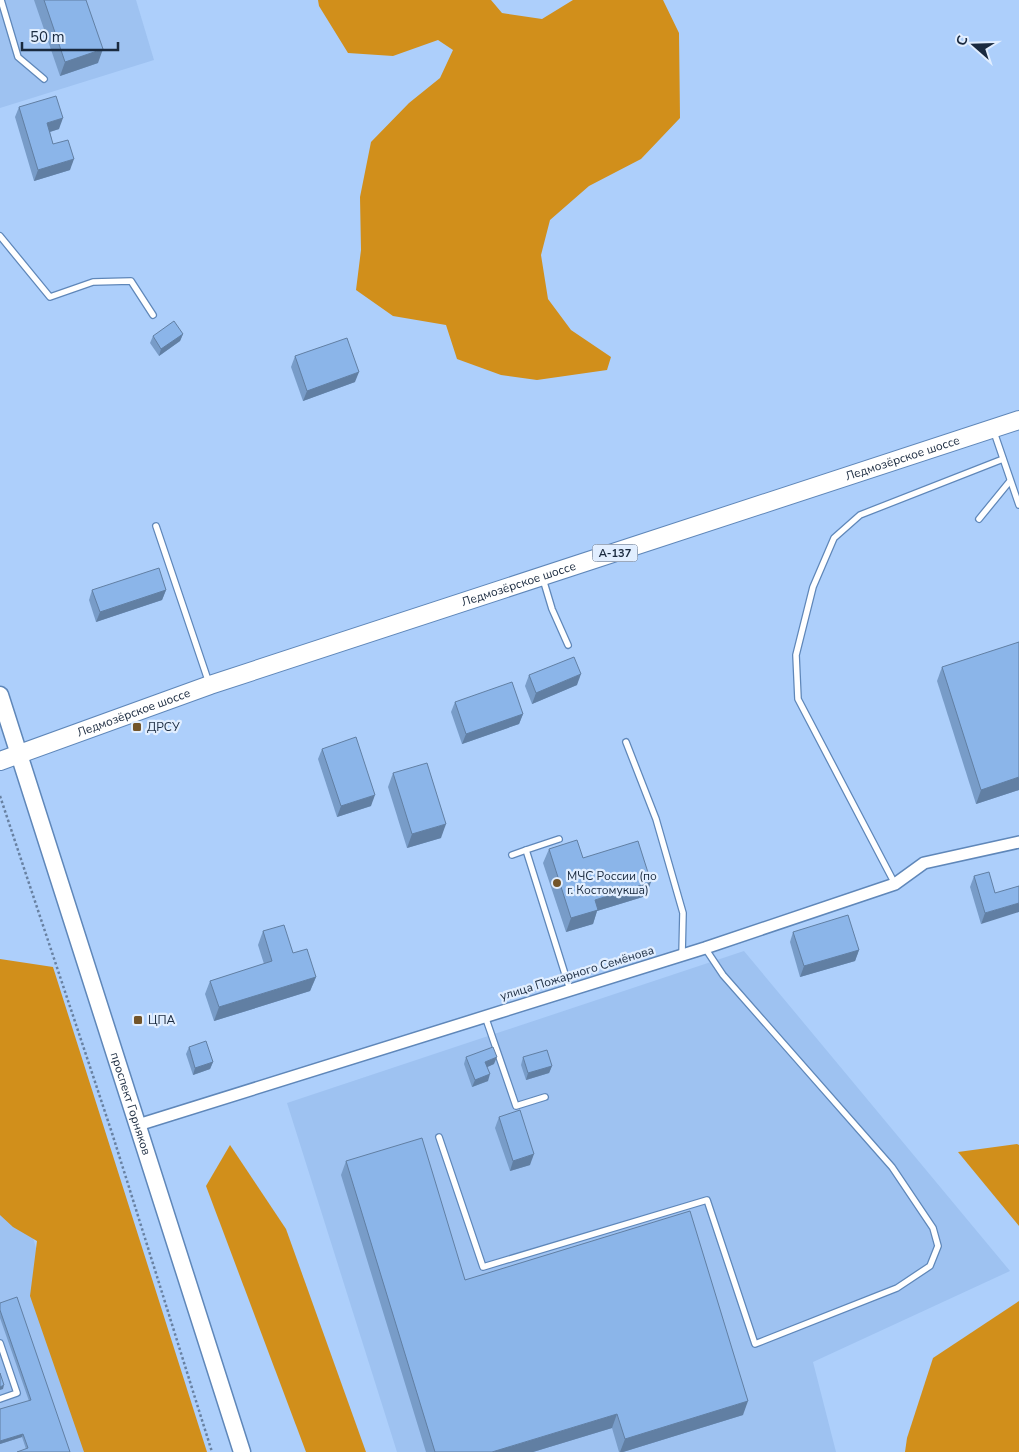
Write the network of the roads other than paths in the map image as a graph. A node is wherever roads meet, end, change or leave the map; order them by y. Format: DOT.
graph roads {
  1 [pos="1,0"];
  2 [pos="44,79"];
  3 [pos="0,236"];
  4 [pos="152,315"];
  5 [pos="1019,420"];
  6 [pos="993,428"];
  7 [pos="1003,459"];
  8 [pos="1010,481"];
  9 [pos="1019,506"];
  10 [pos="979,519"];
  11 [pos="156,526"];
  12 [pos="542,577"];
  13 [pos="568,645"];
  14 [pos="210,685"];
  15 [pos="0,695"];
  16 [pos="626,742"];
  17 [pos="19,755"];
  18 [pos="0,761"];
  19 [pos="559,839"];
  20 [pos="1019,842"];
  21 [pos="526,850"];
  22 [pos="512,855"];
  23 [pos="895,884"];
  24 [pos="704,948"];
  25 [pos="682,955"];
  26 [pos="570,990"];
  27 [pos="485,1016"];
  28 [pos="546,1097"];
  29 [pos="138,1125"];
  30 [pos="439,1137"];
  31 [pos="0,1343"];
  32 [pos="1,1351"];
  33 [pos="0,1399"];
  34 [pos="242,1452"];
  1 -- 2 [label="lane"];
  3 -- 4 [label="lane"];
  5 -- 6 [label="main road, Ледмозёрское шоссе / А-137"];
  6 -- 7 [label="lane"];
  6 -- 12 [label="main road, Ледмозёрское шоссе / А-137"];
  7 -- 8 [label="lane"];
  7 -- 23 [label="lane"];
  8 -- 9 [label="lane"];
  8 -- 10 [label="lane"];
  11 -- 14 [label="lane"];
  12 -- 13 [label="lane"];
  12 -- 14 [label="main road, Ледмозёрское шоссе / А-137"];
  14 -- 17 [label="main road, Ледмозёрское шоссе / А-137"];
  15 -- 17 [label="main road, проспект Горняков"];
  16 -- 25 [label="lane"];
  17 -- 18 [label="main road, А-137"];
  17 -- 29 [label="main road, проспект Горняков"];
  19 -- 21 [label="lane"];
  20 -- 23 [label="street, улица Пожарного Семёнова"];
  21 -- 22 [label="lane"];
  21 -- 26 [label="lane"];
  23 -- 24 [label="street, улица Пожарного Семёнова"];
  24 -- 25 [label="street, улица Пожарного Семёнова"];
  24 -- 30 [label="lane"];
  25 -- 26 [label="street, улица Пожарного Семёнова"];
  26 -- 27 [label="street, улица Пожарного Семёнова"];
  27 -- 28 [label="lane"];
  27 -- 29 [label="street, улица Пожарного Семёнова"];
  29 -- 34 [label="main road, проспект Горняков"];
  31 -- 32 [label="lane"];
  32 -- 33 [label="lane"];
}
